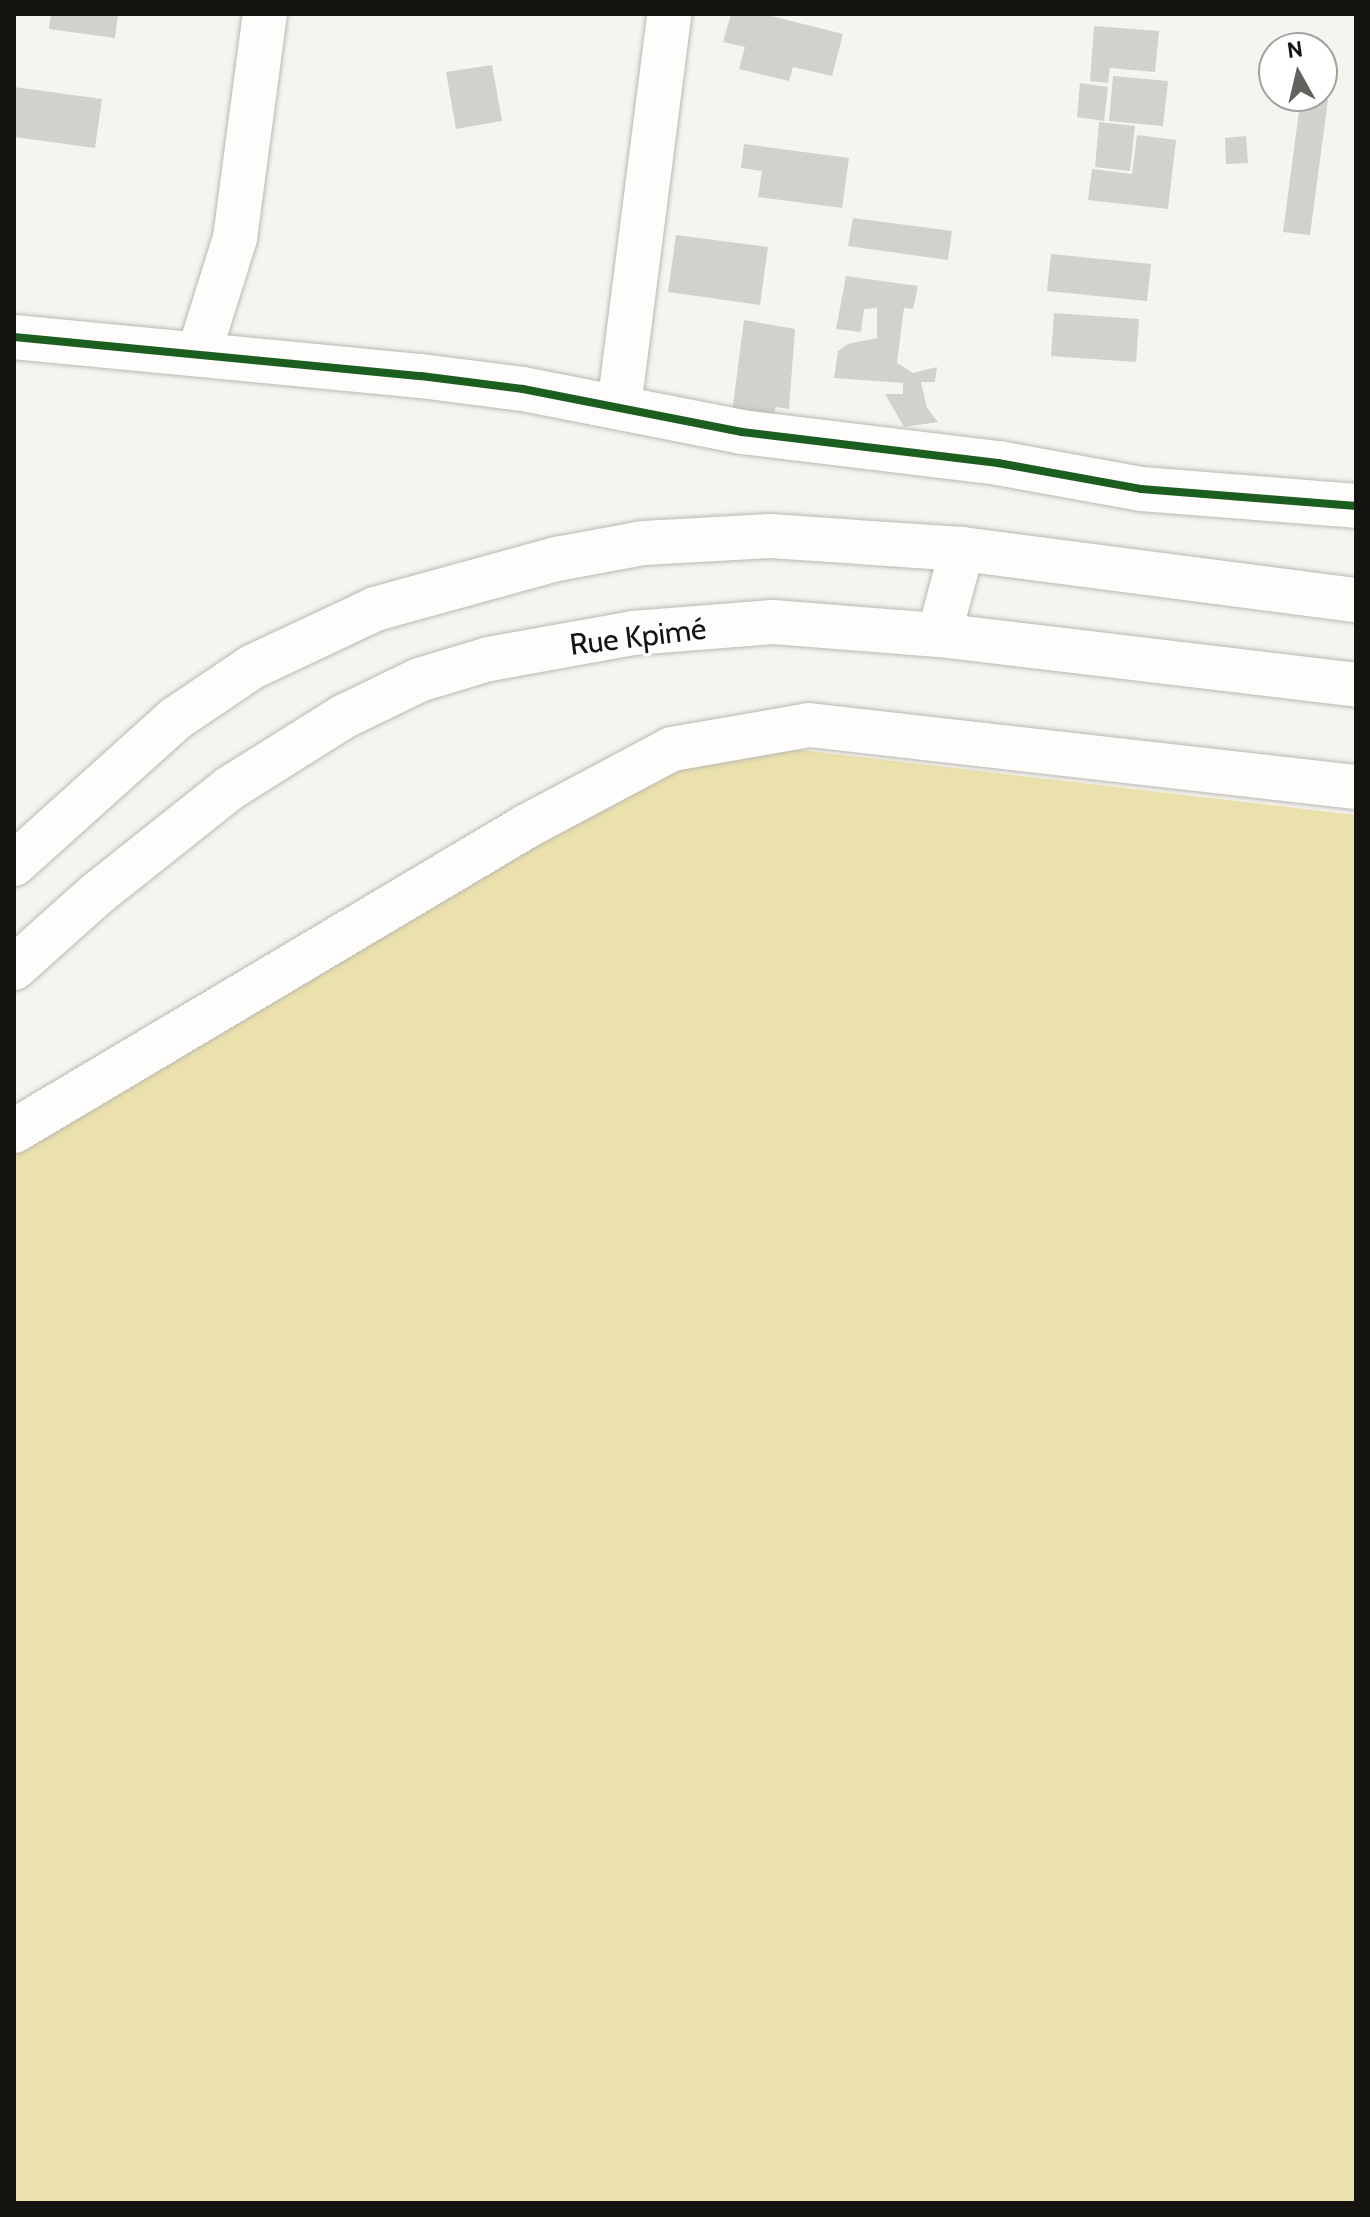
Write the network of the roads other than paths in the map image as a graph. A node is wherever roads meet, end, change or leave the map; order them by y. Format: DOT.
graph roads {
  1 [pos="265,14"];
  2 [pos="669,14"];
  3 [pos="14,337"];
  4 [pos="199,353"];
  5 [pos="619,407"];
  6 [pos="1356,506"];
  7 [pos="962,549"];
  8 [pos="1356,600"];
  9 [pos="939,635"];
  10 [pos="1356,685"];
  11 [pos="1356,787"];
  12 [pos="14,864"];
  13 [pos="14,968"];
  14 [pos="14,1131"];
  1 -- 4 [label="main road"];
  2 -- 5 [label="main road"];
  3 -- 4 [label="main road"];
  4 -- 5 [label="main road"];
  5 -- 6 [label="main road"];
  7 -- 8 [label="main road"];
  7 -- 9 [label="main road"];
  7 -- 12 [label="main road"];
  9 -- 10 [label="main road, Rue Kpimé"];
  9 -- 13 [label="main road, Rue Kpimé"];
  11 -- 14 [label="main road"];
}
